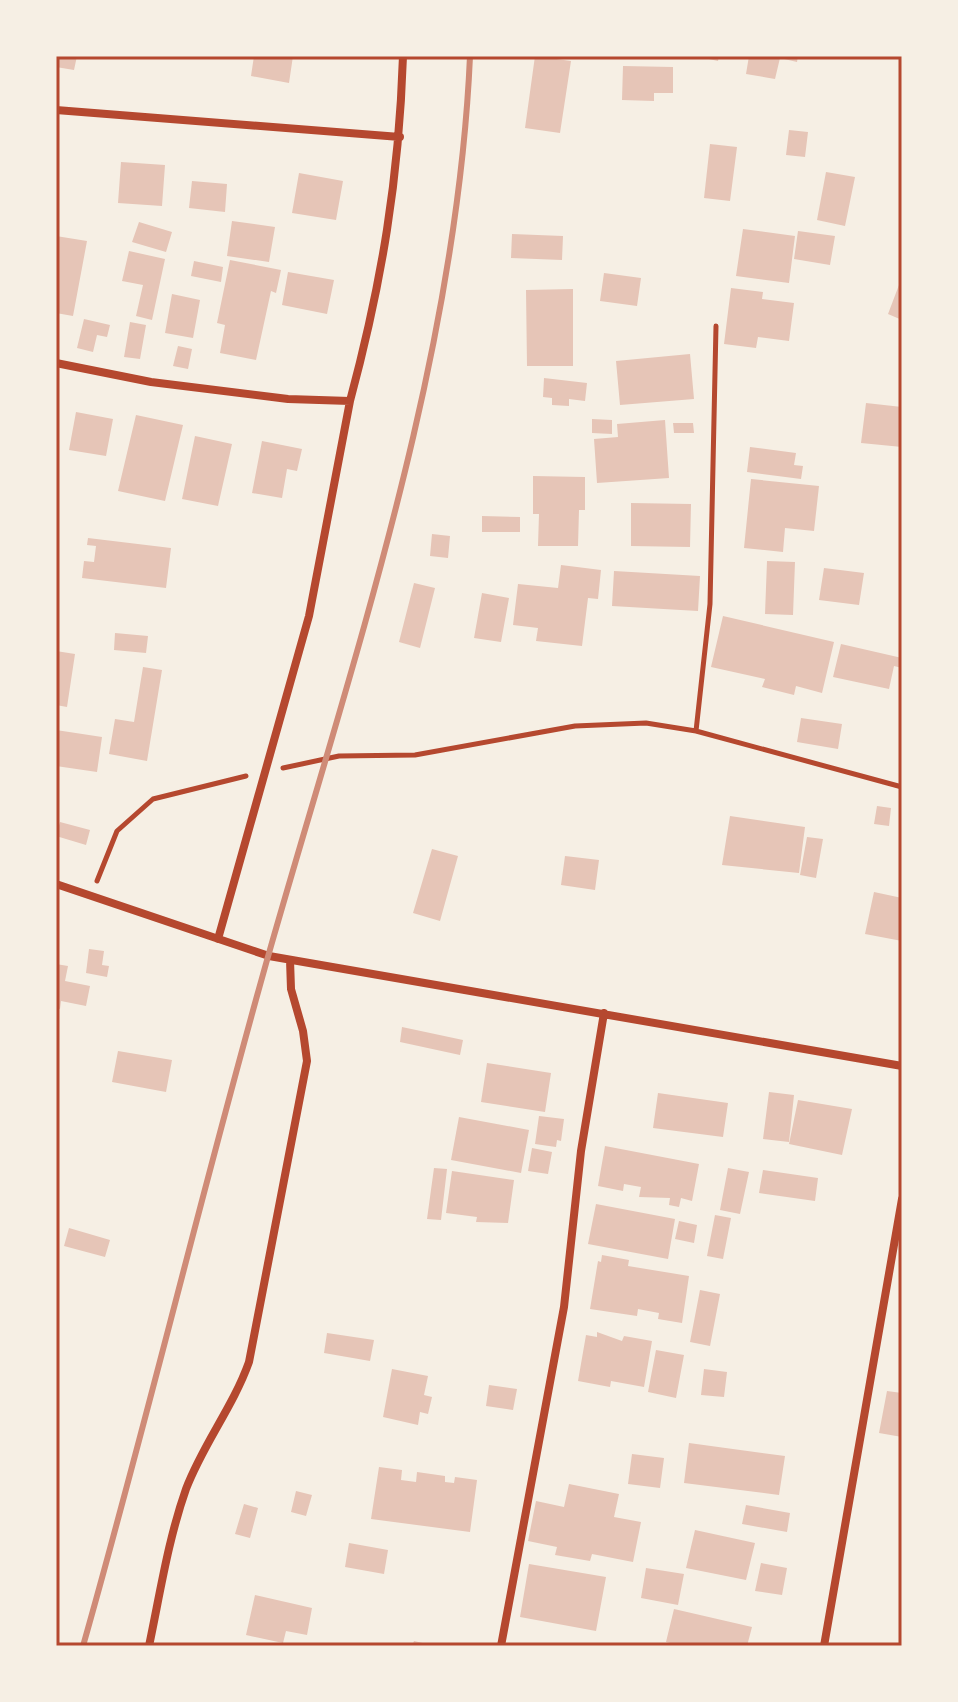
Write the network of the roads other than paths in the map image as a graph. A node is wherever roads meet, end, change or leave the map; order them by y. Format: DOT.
graph roads {
  1 [pos="403,56"];
  2 [pos="56,110"];
  3 [pos="400,137"];
  4 [pos="56,363"];
  5 [pos="350,401"];
  6 [pos="56,884"];
  7 [pos="218,939"];
  8 [pos="290,960"];
  9 [pos="604,1013"];
  10 [pos="902,1066"];
  11 [pos="902,1199"];
  12 [pos="149,1646"];
  13 [pos="501,1646"];
  14 [pos="824,1646"];
  1 -- 3 [label="street"];
  2 -- 3 [label="street"];
  3 -- 5 [label="street"];
  4 -- 5 [label="street"];
  5 -- 7 [label="street"];
  6 -- 7 [label="street"];
  7 -- 8 [label="street"];
  8 -- 9 [label="street"];
  8 -- 12 [label="street"];
  9 -- 10 [label="street"];
  9 -- 13 [label="street"];
  11 -- 14 [label="street"];
}
